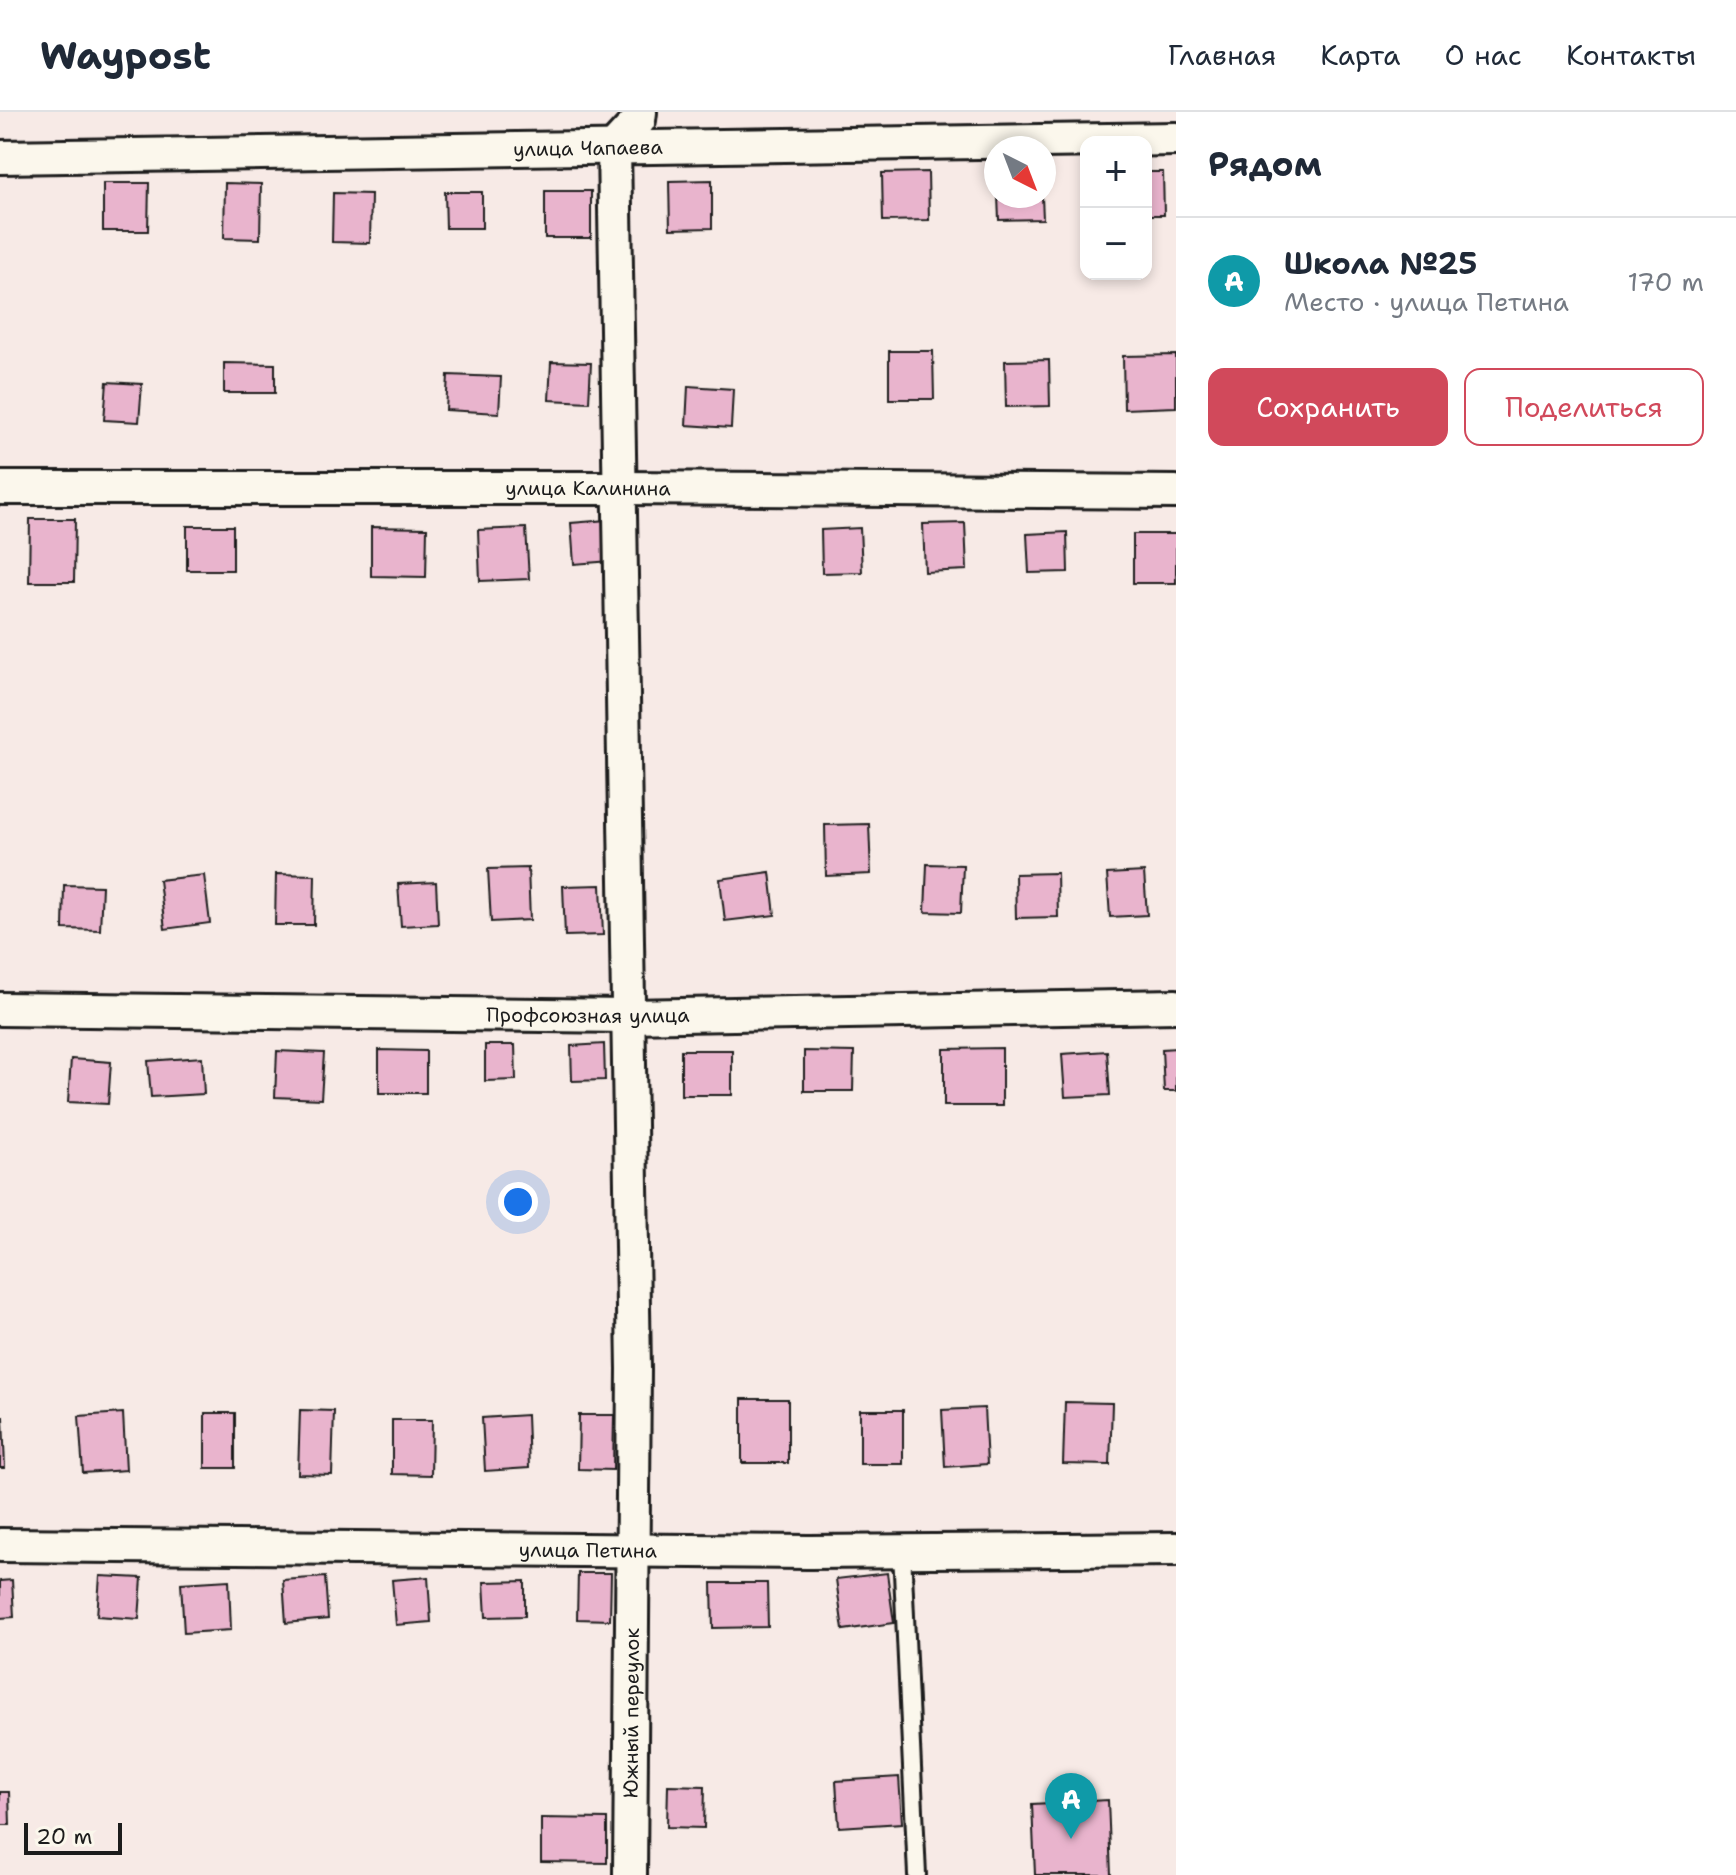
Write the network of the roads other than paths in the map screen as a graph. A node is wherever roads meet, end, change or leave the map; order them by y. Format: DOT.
graph roads {
  1 [pos="640,112"];
  2 [pos="1176,139"];
  3 [pos="614,147"];
  4 [pos="0,157"];
  5 [pos="0,488"];
  6 [pos="618,488"];
  7 [pos="1176,492"];
  8 [pos="1176,1006"];
  9 [pos="0,1009"];
  10 [pos="629,1016"];
  11 [pos="0,1545"];
  12 [pos="1176,1549"];
  13 [pos="632,1550"];
  14 [pos="902,1551"];
  15 [pos="630,1875"];
  16 [pos="917,1875"];
  1 -- 3 [label="street"];
  2 -- 3 [label="street, улица Чапаева"];
  3 -- 4 [label="street, улица Чапаева"];
  3 -- 6 [label="street, Южный переулок"];
  5 -- 6 [label="street, улица Калинина"];
  6 -- 7 [label="street, улица Калинина"];
  6 -- 10 [label="street, Южный переулок"];
  8 -- 10 [label="street, Профсоюзная улица"];
  9 -- 10 [label="street, Профсоюзная улица"];
  10 -- 13 [label="street, Южный переулок"];
  11 -- 13 [label="street, улица Петина"];
  12 -- 14 [label="street, улица Петина"];
  13 -- 14 [label="street, улица Петина"];
  13 -- 15 [label="street, Южный переулок"];
  14 -- 16 [label="lane"];
}
